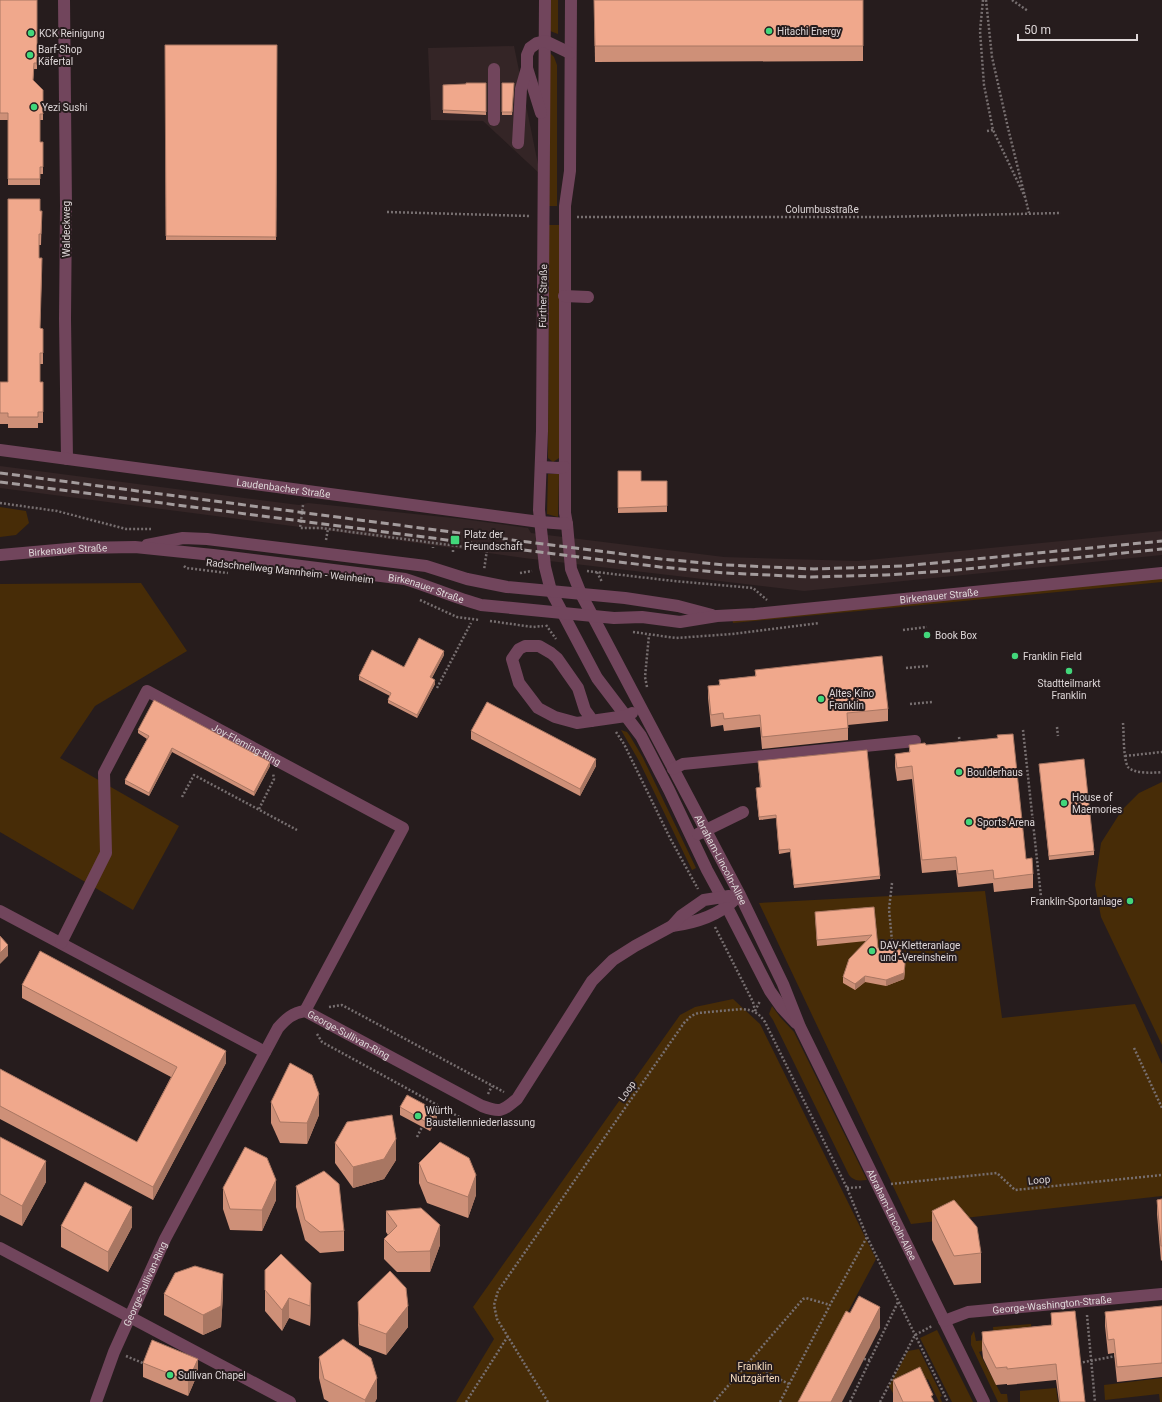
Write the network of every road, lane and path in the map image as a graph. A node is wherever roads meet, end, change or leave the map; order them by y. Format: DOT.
graph roads {
  1 [pos="64,0"];
  2 [pos="545,0"];
  3 [pos="571,0"];
  4 [pos="985,0"];
  5 [pos="1012,0"];
  6 [pos="1028,11"];
  7 [pos="545,41"];
  8 [pos="570,53"];
  9 [pos="527,68"];
  10 [pos="494,69"];
  11 [pos="494,120"];
  12 [pos="545,125"];
  13 [pos="992,130"];
  14 [pos="987,131"];
  15 [pos="518,143"];
  16 [pos="1028,203"];
  17 [pos="387,212"];
  18 [pos="1061,212"];
  19 [pos="1029,213"];
  20 [pos="544,216"];
  21 [pos="583,217"];
  22 [pos="564,296"];
  23 [pos="588,297"];
  24 [pos="0,450"];
  25 [pos="67,459"];
  26 [pos="541,467"];
  27 [pos="564,467"];
  28 [pos="0,503"];
  29 [pos="303,505"];
  30 [pos="540,522"];
  31 [pos="567,524"];
  32 [pos="154,529"];
  33 [pos="135,547"];
  34 [pos="183,552"];
  35 [pos="0,555"];
  36 [pos="530,565"];
  37 [pos="531,571"];
  38 [pos="234,573"];
  39 [pos="1162,573"];
  40 [pos="483,576"];
  41 [pos="644,578"];
  42 [pos="551,591"];
  43 [pos="581,594"];
  44 [pos="414,598"];
  45 [pos="781,612"];
  46 [pos="563,613"];
  47 [pos="593,616"];
  48 [pos="717,616"];
  49 [pos="480,620"];
  50 [pos="488,621"];
  51 [pos="471,623"];
  52 [pos="546,626"];
  53 [pos="927,627"];
  54 [pos="903,630"];
  55 [pos="649,635"];
  56 [pos="928,666"];
  57 [pos="906,668"];
  58 [pos="437,688"];
  59 [pos="647,689"];
  60 [pos="932,702"];
  61 [pos="910,704"];
  62 [pos="641,709"];
  63 [pos="626,716"];
  64 [pos="593,721"];
  65 [pos="1123,723"];
  66 [pos="1057,727"];
  67 [pos="1023,730"];
  68 [pos="959,736"];
  69 [pos="1058,736"];
  70 [pos="914,741"];
  71 [pos="624,744"];
  72 [pos="961,748"];
  73 [pos="1162,752"];
  74 [pos="1125,756"];
  75 [pos="272,758"];
  76 [pos="673,769"];
  77 [pos="1162,772"];
  78 [pos="182,797"];
  79 [pos="259,809"];
  80 [pos="743,812"];
  81 [pos="298,830"];
  82 [pos="705,830"];
  83 [pos="691,837"];
  84 [pos="892,883"];
  85 [pos="740,895"];
  86 [pos="704,900"];
  87 [pos="725,902"];
  88 [pos="1042,906"];
  89 [pos="0,911"];
  90 [pos="712,915"];
  91 [pos="672,926"];
  92 [pos="61,943"];
  93 [pos="894,955"];
  94 [pos="327,1008"];
  95 [pos="304,1011"];
  96 [pos="755,1012"];
  97 [pos="800,1027"];
  98 [pos="1134,1048"];
  99 [pos="265,1052"];
  100 [pos="517,1099"];
  101 [pos="1162,1108"];
  102 [pos="472,1124"];
  103 [pos="422,1127"];
  104 [pos="417,1137"];
  105 [pos="1162,1175"];
  106 [pos="876,1185"];
  107 [pos="867,1237"];
  108 [pos="0,1248"];
  109 [pos="1162,1294"];
  110 [pos="1086,1300"];
  111 [pos="899,1301"];
  112 [pos="830,1305"];
  113 [pos="129,1317"];
  114 [pos="944,1321"];
  115 [pos="915,1335"];
  116 [pos="508,1336"];
  117 [pos="114,1352"];
  118 [pos="1123,1355"];
  119 [pos="864,1358"];
  120 [pos="870,1360"];
  121 [pos="1091,1362"];
  122 [pos="748,1363"];
  123 [pos="1079,1363"];
  124 [pos="148,1366"];
  125 [pos="790,1384"];
  126 [pos="96,1402"];
  127 [pos="290,1402"];
  128 [pos="466,1402"];
  129 [pos="548,1402"];
  130 [pos="714,1402"];
  131 [pos="780,1402"];
  132 [pos="850,1402"];
  133 [pos="880,1402"];
  134 [pos="948,1402"];
  135 [pos="984,1402"];
  136 [pos="1096,1402"];
  1 -- 25 [label="street, Waldeckweg"];
  2 -- 7 [label="street, Fürther Straße"];
  3 -- 8 [label="street"];
  4 -- 13 [label="path"];
  4 -- 16 [label="path"];
  5 -- 6 [label="path"];
  7 -- 8 [label="street"];
  7 -- 9 [label="street"];
  7 -- 12 [label="street, Fürther Straße"];
  8 -- 22 [label="street"];
  9 -- 12 [label="street"];
  9 -- 15 [label="street"];
  10 -- 11 [label="street"];
  12 -- 20 [label="street, Fürther Straße"];
  13 -- 14 [label="path"];
  13 -- 16 [label="path"];
  16 -- 19 [label="path"];
  17 -- 20 [label="path"];
  18 -- 19 [label="path, Columbusstraße"];
  19 -- 21 [label="path, Columbusstraße"];
  20 -- 26 [label="street, Fürther Straße"];
  22 -- 23 [label="street"];
  22 -- 27 [label="street"];
  24 -- 25 [label="street, Laudenbacher Straße"];
  25 -- 30 [label="street, Laudenbacher Straße"];
  26 -- 27 [label="street"];
  26 -- 30 [label="street, Fürther Straße"];
  27 -- 31 [label="street"];
  28 -- 32 [label="path"];
  29 -- 40 [label="path"];
  30 -- 31 [label="street, Laudenbacher Straße"];
  30 -- 42 [label="street, Fürther Straße"];
  31 -- 43 [label="street"];
  33 -- 34 [label="street, Birkenauer Straße"];
  33 -- 35 [label="street, Birkenauer Straße"];
  33 -- 42 [label="street, Birkenauer Straße"];
  34 -- 38 [label="path, Radschnellweg Mannheim - Weinheim"];
  34 -- 46 [label="street, Birkenauer Straße"];
  36 -- 37 [label="path"];
  39 -- 45 [label="street, Birkenauer Straße"];
  41 -- 45 [label="path"];
  42 -- 43 [label="street, Birkenauer Straße"];
  42 -- 46 [label="street, Fürther Straße"];
  43 -- 47 [label="street, Abraham-Lincoln-Allee"];
  43 -- 48 [label="street, Birkenauer Straße"];
  44 -- 49 [label="path"];
  45 -- 48 [label="street, Birkenauer Straße"];
  46 -- 47 [label="street, Birkenauer Straße"];
  46 -- 63 [label="street, Abraham-Lincoln-Allee"];
  47 -- 48 [label="street, Birkenauer Straße"];
  47 -- 62 [label="street, Abraham-Lincoln-Allee"];
  50 -- 52 [label="path"];
  51 -- 58 [label="path"];
  53 -- 54 [label="path"];
  55 -- 59 [label="path"];
  56 -- 57 [label="path"];
  60 -- 61 [label="path"];
  62 -- 63 [label="street"];
  62 -- 76 [label="street, Abraham-Lincoln-Allee"];
  63 -- 64 [label="street"];
  63 -- 83 [label="street, Abraham-Lincoln-Allee"];
  64 -- 64 [label="street"];
  65 -- 74 [label="path"];
  66 -- 69 [label="path"];
  67 -- 88 [label="path"];
  68 -- 72 [label="path"];
  70 -- 76 [label="street"];
  71 -- 86 [label="path"];
  73 -- 74 [label="path"];
  74 -- 77 [label="path"];
  75 -- 79 [label="path"];
  75 -- 92 [label="street, Joy-Fleming-Ring"];
  75 -- 95 [label="street, Joy-Fleming-Ring"];
  76 -- 82 [label="street, Abraham-Lincoln-Allee"];
  78 -- 79 [label="path"];
  79 -- 81 [label="path"];
  80 -- 82 [label="street"];
  82 -- 83 [label="street"];
  82 -- 85 [label="street, Abraham-Lincoln-Allee"];
  83 -- 87 [label="street, Abraham-Lincoln-Allee"];
  84 -- 93 [label="path"];
  85 -- 87 [label="street, George-Sullivan-Ring"];
  85 -- 97 [label="street, Abraham-Lincoln-Allee"];
  86 -- 87 [label="street, George-Sullivan-Ring"];
  86 -- 91 [label="street, George-Sullivan-Ring"];
  87 -- 90 [label="street, George-Sullivan-Ring"];
  87 -- 97 [label="street, Abraham-Lincoln-Allee"];
  89 -- 92 [label="street"];
  90 -- 91 [label="street, George-Sullivan-Ring"];
  90 -- 96 [label="path"];
  91 -- 100 [label="street, George-Sullivan-Ring"];
  92 -- 99 [label="street"];
  94 -- 100 [label="path"];
  95 -- 99 [label="street, George-Sullivan-Ring"];
  95 -- 100 [label="street, George-Sullivan-Ring"];
  95 -- 102 [label="path"];
  96 -- 107 [label="path"];
  96 -- 116 [label="path, Loop"];
  97 -- 106 [label="street, Abraham-Lincoln-Allee"];
  98 -- 101 [label="path"];
  99 -- 113 [label="street, George-Sullivan-Ring"];
  103 -- 104 [label="path"];
  105 -- 106 [label="path, Loop"];
  106 -- 114 [label="street, Abraham-Lincoln-Allee"];
  107 -- 111 [label="path"];
  107 -- 112 [label="path"];
  108 -- 113 [label="street"];
  109 -- 110 [label="street, George-Washington-Straße"];
  110 -- 114 [label="street, George-Washington-Straße"];
  110 -- 121 [label="path"];
  111 -- 115 [label="path"];
  111 -- 120 [label="path"];
  112 -- 122 [label="path"];
  112 -- 125 [label="path"];
  113 -- 117 [label="street, George-Sullivan-Ring"];
  113 -- 127 [label="street"];
  114 -- 115 [label="path"];
  114 -- 135 [label="street, Abraham-Lincoln-Allee"];
  115 -- 133 [label="path"];
  115 -- 134 [label="path"];
  116 -- 128 [label="path"];
  116 -- 129 [label="path, Loop"];
  117 -- 124 [label="path"];
  117 -- 126 [label="street, George-Sullivan-Ring"];
  118 -- 121 [label="path"];
  119 -- 120 [label="path"];
  120 -- 132 [label="path"];
  121 -- 123 [label="path"];
  121 -- 136 [label="path"];
  122 -- 125 [label="path"];
  122 -- 130 [label="path"];
  125 -- 131 [label="path"];
}
